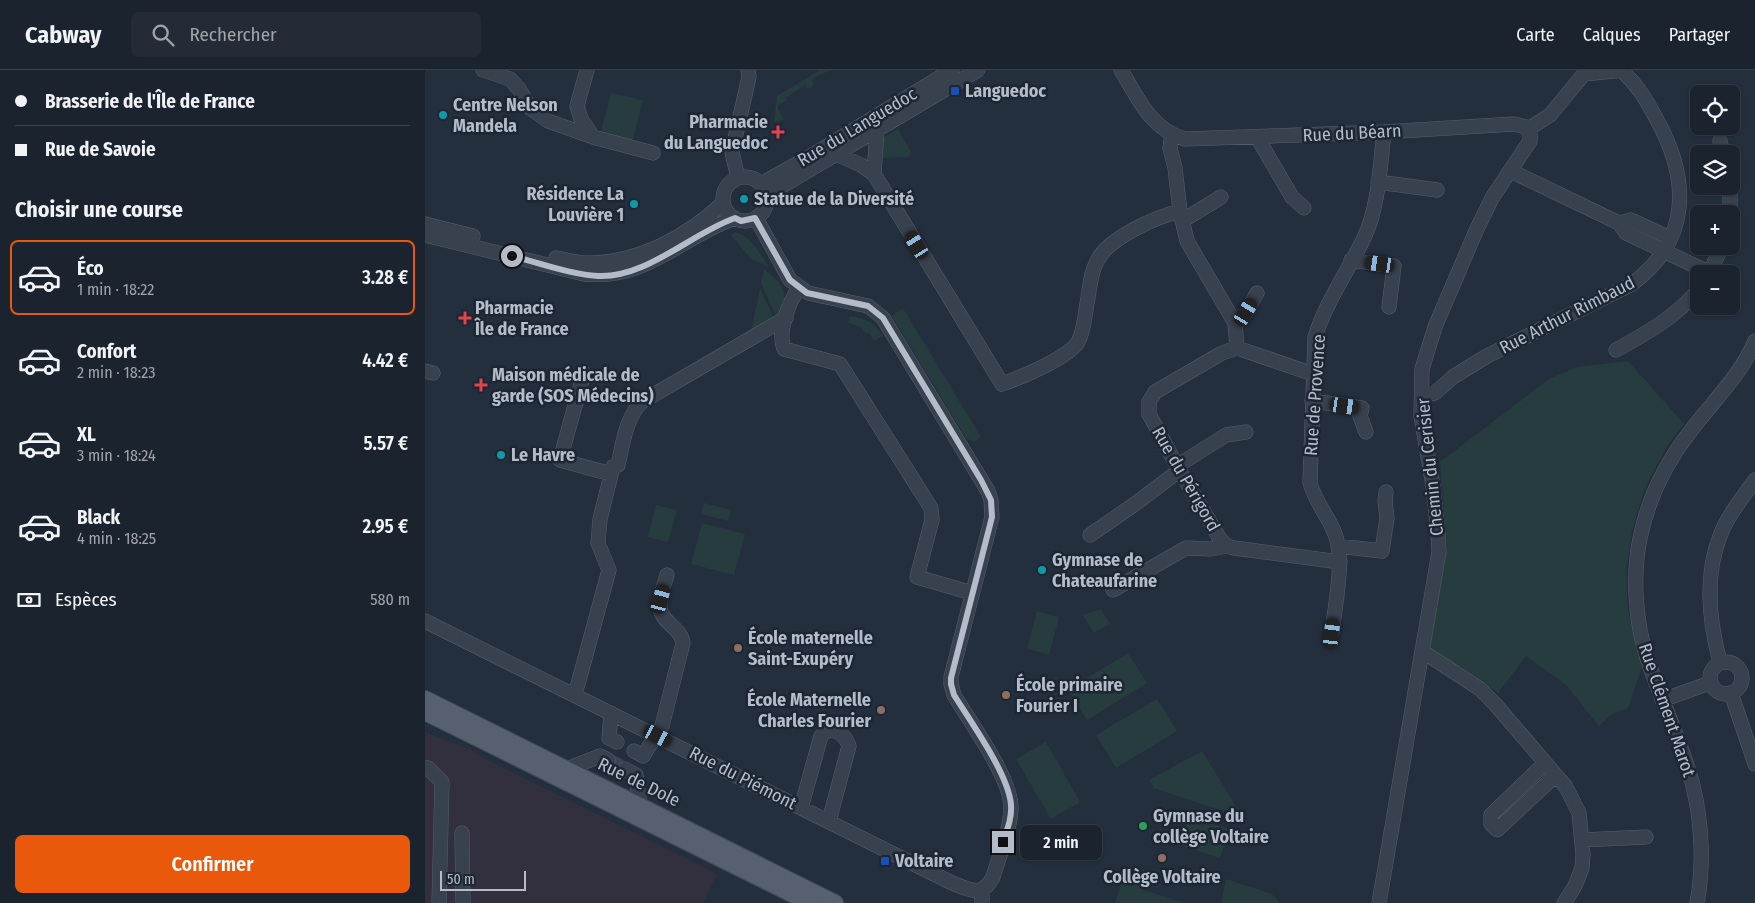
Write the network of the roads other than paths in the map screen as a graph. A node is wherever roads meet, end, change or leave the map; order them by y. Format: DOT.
graph roads {
  1 [pos="483,70"];
  2 [pos="587,70"];
  3 [pos="748,70"];
  4 [pos="952,70"];
  5 [pos="978,70"];
  6 [pos="1121,70"];
  7 [pos="1622,70"];
  8 [pos="1530,128"];
  9 [pos="877,130"];
  10 [pos="1384,132"];
  11 [pos="1173,136"];
  12 [pos="593,137"];
  13 [pos="1257,137"];
  14 [pos="653,153"];
  15 [pos="836,154"];
  16 [pos="1511,170"];
  17 [pos="875,174"];
  18 [pos="738,178"];
  19 [pos="1378,182"];
  20 [pos="764,190"];
  21 [pos="1437,190"];
  22 [pos="1221,197"];
  23 [pos="723,202"];
  24 [pos="1304,208"];
  25 [pos="1181,216"];
  26 [pos="735,218"];
  27 [pos="755,218"];
  28 [pos="1619,223"];
  29 [pos="425,224"];
  30 [pos="425,234"];
  31 [pos="1670,238"];
  32 [pos="1664,251"];
  33 [pos="1351,260"];
  34 [pos="1693,265"];
  35 [pos="799,288"];
  36 [pos="1257,293"];
  37 [pos="1690,300"];
  38 [pos="1389,307"];
  39 [pos="786,318"];
  40 [pos="1235,323"];
  41 [pos="1755,341"];
  42 [pos="1237,348"];
  43 [pos="1616,350"];
  44 [pos="584,373"];
  45 [pos="1313,374"];
  46 [pos="1421,396"];
  47 [pos="1312,401"];
  48 [pos="1246,432"];
  49 [pos="1365,432"];
  50 [pos="1178,468"];
  51 [pos="611,474"];
  52 [pos="1755,480"];
  53 [pos="1386,492"];
  54 [pos="1090,534"];
  55 [pos="1227,546"];
  56 [pos="1338,546"];
  57 [pos="1339,562"];
  58 [pos="667,575"];
  59 [pos="1113,590"];
  60 [pos="972,593"];
  61 [pos="425,620"];
  62 [pos="1332,633"];
  63 [pos="1421,651"];
  64 [pos="1720,662"];
  65 [pos="1748,672"];
  66 [pos="1711,683"];
  67 [pos="1731,693"];
  68 [pos="574,694"];
  69 [pos="1663,700"];
  70 [pos="426,702"];
  71 [pos="611,713"];
  72 [pos="658,736"];
  73 [pos="617,742"];
  74 [pos="633,751"];
  75 [pos="608,760"];
  76 [pos="1545,763"];
  77 [pos="1755,764"];
  78 [pos="425,768"];
  79 [pos="567,769"];
  80 [pos="625,769"];
  81 [pos="1556,775"];
  82 [pos="640,805"];
  83 [pos="801,808"];
  84 [pos="829,821"];
  85 [pos="462,833"];
  86 [pos="1646,837"];
  87 [pos="1583,840"];
  88 [pos="982,896"];
  89 [pos="1380,902"];
  90 [pos="439,903"];
  91 [pos="463,903"];
  92 [pos="811,903"];
  93 [pos="835,903"];
  94 [pos="1564,903"];
  95 [pos="1697,903"];
  1 -- 12 [label="street"];
  2 -- 12 [label="street"];
  3 -- 18 [label="street"];
  4 -- 20 [label="street, Rue du Languedoc"];
  5 -- 9 [label="street, Rue du Languedoc"];
  6 -- 11 [label="street"];
  7 -- 8 [label="street"];
  7 -- 31 [label="street, Rue Arthur Rimbaud"];
  8 -- 10 [label="street, Rue du Béarn"];
  8 -- 16 [label="street, Chemin du Cerisier"];
  9 -- 15 [label="street, Rue du Languedoc"];
  9 -- 17 [label="street, Rue du Languedoc"];
  10 -- 13 [label="street, Rue du Béarn"];
  10 -- 19 [label="street, Rue de Provence"];
  11 -- 13 [label="street, Rue du Béarn"];
  11 -- 25 [label="street"];
  12 -- 14 [label="street"];
  13 -- 24 [label="street"];
  15 -- 17 [label="street, Rue du Languedoc"];
  15 -- 20 [label="street, Rue du Languedoc"];
  16 -- 28 [label="street"];
  16 -- 46 [label="street, Chemin du Cerisier"];
  17 -- 25 [label="street"];
  18 -- 20 [label="street"];
  18 -- 23 [label="street"];
  19 -- 21 [label="street"];
  19 -- 33 [label="street, Rue de Provence"];
  20 -- 27 [label="street"];
  22 -- 25 [label="street"];
  23 -- 26 [label="street"];
  23 -- 29 [label="street"];
  25 -- 40 [label="street"];
  26 -- 27 [label="street"];
  26 -- 30 [label="street"];
  27 -- 35 [label="street"];
  28 -- 31 [label="street"];
  28 -- 32 [label="street"];
  31 -- 32 [label="street, Rue Arthur Rimbaud"];
  32 -- 34 [label="street"];
  32 -- 46 [label="street, Rue Arthur Rimbaud"];
  33 -- 38 [label="street"];
  33 -- 45 [label="street, Rue de Provence"];
  35 -- 39 [label="street"];
  35 -- 60 [label="street"];
  36 -- 40 [label="street"];
  37 -- 43 [label="street"];
  39 -- 51 [label="street"];
  39 -- 60 [label="street"];
  40 -- 42 [label="street"];
  41 -- 69 [label="street, Rue Clément Marot"];
  42 -- 45 [label="street"];
  42 -- 50 [label="street, Rue du Périgord"];
  44 -- 51 [label="street"];
  45 -- 47 [label="street, Rue de Provence"];
  46 -- 63 [label="street, Chemin du Cerisier"];
  47 -- 49 [label="street"];
  47 -- 56 [label="street, Rue de Provence"];
  48 -- 50 [label="street"];
  50 -- 54 [label="street"];
  50 -- 55 [label="street, Rue du Périgord"];
  51 -- 68 [label="street"];
  52 -- 64 [label="street"];
  53 -- 56 [label="street"];
  55 -- 57 [label="street, Rue du Périgord"];
  55 -- 59 [label="street"];
  56 -- 57 [label="street, Rue de Provence"];
  57 -- 62 [label="street, Rue de Provence"];
  58 -- 72 [label="street"];
  60 -- 88 [label="street"];
  61 -- 68 [label="street, Rue du Piémont"];
  63 -- 76 [label="street"];
  63 -- 89 [label="street, Chemin du Cerisier"];
  64 -- 65 [label="street"];
  64 -- 66 [label="street"];
  65 -- 67 [label="street"];
  66 -- 67 [label="street"];
  66 -- 69 [label="street"];
  67 -- 77 [label="street"];
  68 -- 71 [label="street, Rue du Piémont"];
  69 -- 95 [label="street, Rue Clément Marot"];
  70 -- 79 [label="main road, Rue de Dole"];
  70 -- 92 [label="main road, Rue de Dole"];
  71 -- 72 [label="street, Rue du Piémont"];
  71 -- 73 [label="street"];
  72 -- 74 [label="street"];
  72 -- 83 [label="street, Rue du Piémont"];
  75 -- 79 [label="street"];
  76 -- 81 [label="street"];
  76 -- 81 [label="street"];
  78 -- 90 [label="street"];
  79 -- 82 [label="main road, Rue de Dole"];
  80 -- 82 [label="street"];
  81 -- 87 [label="street"];
  82 -- 93 [label="main road, Rue de Dole"];
  83 -- 84 [label="street, Rue du Piémont"];
  83 -- 84 [label="street"];
  84 -- 88 [label="street, Rue du Piémont"];
  85 -- 91 [label="street"];
  86 -- 87 [label="street"];
  87 -- 94 [label="street"];
}
